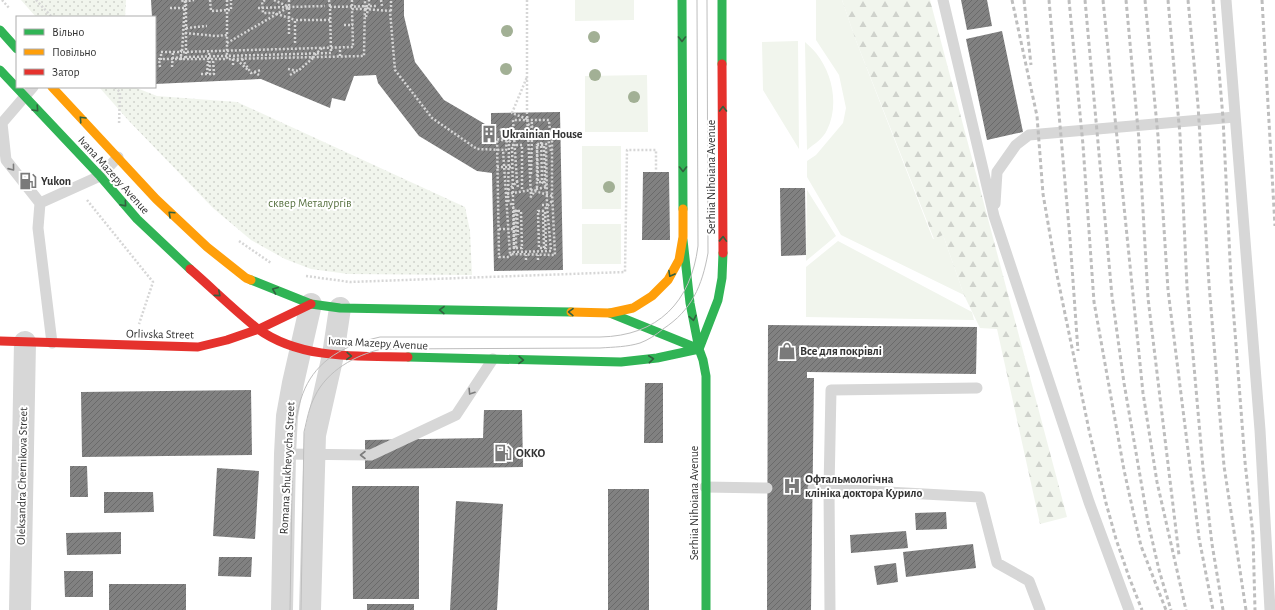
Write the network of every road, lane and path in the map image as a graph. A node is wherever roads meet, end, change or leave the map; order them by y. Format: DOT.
graph roads {
  1 [pos="36,0"];
  2 [pos="184,0"];
  3 [pos="194,0"];
  4 [pos="210,0"];
  5 [pos="227,0"];
  6 [pos="231,0"];
  7 [pos="265,0"];
  8 [pos="274,0"];
  9 [pos="288,0"];
  10 [pos="329,0"];
  11 [pos="352,0"];
  12 [pos="365,0"];
  13 [pos="369,0"];
  14 [pos="381,0"];
  15 [pos="391,0"];
  16 [pos="527,0"];
  17 [pos="682,0"];
  18 [pos="722,0"];
  19 [pos="944,0"];
  20 [pos="1226,0"];
  21 [pos="325,6"];
  22 [pos="377,6"];
  23 [pos="382,6"];
  24 [pos="185,7"];
  25 [pos="289,7"];
  26 [pos="330,7"];
  27 [pos="258,8"];
  28 [pos="367,8"];
  29 [pos="352,9"];
  30 [pos="377,10"];
  31 [pos="51,16"];
  32 [pos="295,20"];
  33 [pos="330,20"];
  34 [pos="364,21"];
  35 [pos="344,25"];
  36 [pos="353,25"];
  37 [pos="208,26"];
  38 [pos="183,28"];
  39 [pos="0,30"];
  40 [pos="182,33"];
  41 [pos="227,35"];
  42 [pos="289,35"];
  43 [pos="227,43"];
  44 [pos="295,43"];
  45 [pos="16,48"];
  46 [pos="322,48"];
  47 [pos="340,50"];
  48 [pos="209,51"];
  49 [pos="236,51"];
  50 [pos="172,52"];
  51 [pos="182,52"];
  52 [pos="317,53"];
  53 [pos="208,56"];
  54 [pos="233,56"];
  55 [pos="240,56"];
  56 [pos="186,57"];
  57 [pos="315,57"];
  58 [pos="340,57"];
  59 [pos="172,59"];
  60 [pos="236,59"];
  61 [pos="181,60"];
  62 [pos="214,60"];
  63 [pos="228,60"];
  64 [pos="233,67"];
  65 [pos="288,69"];
  66 [pos="0,70"];
  67 [pos="250,70"];
  68 [pos="261,70"];
  69 [pos="298,71"];
  70 [pos="200,74"];
  71 [pos="259,75"];
  72 [pos="290,75"];
  73 [pos="528,75"];
  74 [pos="16,87"];
  75 [pos="17,88"];
  76 [pos="32,88"];
  77 [pos="53,88"];
  78 [pos="116,88"];
  79 [pos="24,96"];
  80 [pos="1235,117"];
  81 [pos="528,120"];
  82 [pos="532,120"];
  83 [pos="114,123"];
  84 [pos="528,126"];
  85 [pos="500,129"];
  86 [pos="525,130"];
  87 [pos="550,131"];
  88 [pos="541,132"];
  89 [pos="525,135"];
  90 [pos="507,136"];
  91 [pos="516,136"];
  92 [pos="532,136"];
  93 [pos="552,136"];
  94 [pos="531,144"];
  95 [pos="537,144"];
  96 [pos="546,144"];
  97 [pos="515,145"];
  98 [pos="522,145"];
  99 [pos="542,145"];
  100 [pos="503,150"];
  101 [pos="118,157"];
  102 [pos="498,167"];
  103 [pos="512,167"];
  104 [pos="656,172"];
  105 [pos="100,176"];
  106 [pos="542,182"];
  107 [pos="518,183"];
  108 [pos="76,186"];
  109 [pos="547,187"];
  110 [pos="513,188"];
  111 [pos="518,188"];
  112 [pos="537,188"];
  113 [pos="522,189"];
  114 [pos="531,190"];
  115 [pos="498,191"];
  116 [pos="513,192"];
  117 [pos="506,194"];
  118 [pos="552,195"];
  119 [pos="530,198"];
  120 [pos="552,201"];
  121 [pos="40,203"];
  122 [pos="508,204"];
  123 [pos="518,204"];
  124 [pos="513,205"];
  125 [pos="542,205"];
  126 [pos="554,205"];
  127 [pos="547,206"];
  128 [pos="994,216"];
  129 [pos="499,229"];
  130 [pos="513,229"];
  131 [pos="683,237"];
  132 [pos="237,240"];
  133 [pos="516,249"];
  134 [pos="544,249"];
  135 [pos="518,255"];
  136 [pos="526,255"];
  137 [pos="538,255"];
  138 [pos="542,255"];
  139 [pos="526,260"];
  140 [pos="538,260"];
  141 [pos="274,264"];
  142 [pos="299,274"];
  143 [pos="311,304"];
  144 [pos="340,308"];
  145 [pos="610,313"];
  146 [pos="259,329"];
  147 [pos="0,341"];
  148 [pos="25,342"];
  149 [pos="52,343"];
  150 [pos="132,345"];
  151 [pos="301,348"];
  152 [pos="699,349"];
  153 [pos="333,355"];
  154 [pos="493,359"];
  155 [pos="977,388"];
  156 [pos="285,454"];
  157 [pos="314,455"];
  158 [pos="705,486"];
  159 [pos="767,488"];
  160 [pos="813,488"];
  161 [pos="829,489"];
  162 [pos="20,610"];
  163 [pos="282,610"];
  164 [pos="310,610"];
  165 [pos="706,610"];
  166 [pos="830,610"];
  167 [pos="1040,610"];
  168 [pos="1129,610"];
  169 [pos="1270,610"];
  1 -- 31 [label="path"];
  2 -- 3 [label="path"];
  2 -- 24 [label="path"];
  2 -- 40 [label="path"];
  4 -- 6 [label="path"];
  5 -- 41 [label="path"];
  7 -- 32 [label="path"];
  8 -- 25 [label="path"];
  9 -- 25 [label="path"];
  10 -- 26 [label="path"];
  11 -- 29 [label="path"];
  12 -- 28 [label="path"];
  13 -- 28 [label="path"];
  14 -- 23 [label="path"];
  15 -- 30 [label="path"];
  16 -- 73 [label="path"];
  17 -- 131 [label="main road, Serhiia Nihoiana Avenue, one-way"];
  152 -- 18 [label="main road, Serhiia Nihoiana Avenue, one-way"];
  19 -- 128 [label="lane"];
  20 -- 80 [label="lane"];
  21 -- 25 [label="path"];
  22 -- 28 [label="path"];
  24 -- 38 [label="path"];
  24 -- 56 [label="path"];
  25 -- 27 [label="path"];
  25 -- 42 [label="path"];
  25 -- 43 [label="path"];
  26 -- 28 [label="path"];
  26 -- 33 [label="path"];
  28 -- 29 [label="path"];
  28 -- 30 [label="path"];
  28 -- 34 [label="path"];
  28 -- 58 [label="path"];
  29 -- 36 [label="path"];
  30 -- 100 [label="path"];
  32 -- 33 [label="path"];
  32 -- 44 [label="path"];
  33 -- 52 [label="path"];
  35 -- 36 [label="path"];
  36 -- 46 [label="path"];
  37 -- 38 [label="path"];
  38 -- 51 [label="path"];
  39 -- 45 [label="main road"];
  40 -- 41 [label="path"];
  40 -- 61 [label="path"];
  41 -- 43 [label="path"];
  43 -- 63 [label="path"];
  46 -- 49 [label="path"];
  46 -- 69 [label="path"];
  47 -- 58 [label="path"];
  48 -- 49 [label="path"];
  48 -- 51 [label="path"];
  48 -- 70 [label="path"];
  49 -- 67 [label="path"];
  50 -- 51 [label="path"];
  50 -- 59 [label="path"];
  50 -- 59 [label="path"];
  52 -- 55 [label="path"];
  52 -- 65 [label="path"];
  53 -- 54 [label="path"];
  53 -- 56 [label="path"];
  53 -- 70 [label="path"];
  54 -- 55 [label="path"];
  54 -- 64 [label="path"];
  55 -- 68 [label="path"];
  56 -- 59 [label="path"];
  57 -- 58 [label="path"];
  57 -- 60 [label="path"];
  57 -- 69 [label="path"];
  59 -- 61 [label="path"];
  60 -- 63 [label="path"];
  60 -- 67 [label="path"];
  61 -- 62 [label="path"];
  62 -- 63 [label="path"];
  62 -- 70 [label="path"];
  66 -- 74 [label="main road, Ivana Mazepy Avenue"];
  67 -- 71 [label="path"];
  69 -- 72 [label="path"];
  73 -- 81 [label="path"];
  73 -- 81 [label="path"];
  75 -- 79 [label="main road, Ivana Mazepy Avenue"];
  76 -- 79 [label="lane"];
  101 -- 77 [label="main road, Ivana Mazepy Avenue, one-way"];
  78 -- 83 [label="path"];
  79 -- 105 [label="main road, Ivana Mazepy Avenue, one-way"];
  79 -- 121 [label="lane, one-way"];
  80 -- 128 [label="lane"];
  80 -- 169 [label="lane"];
  81 -- 84 [label="path"];
  82 -- 94 [label="path"];
  82 -- 96 [label="path"];
  82 -- 97 [label="path"];
  84 -- 88 [label="path"];
  84 -- 91 [label="path"];
  84 -- 114 [label="path"];
  85 -- 90 [label="path"];
  86 -- 89 [label="path"];
  87 -- 93 [label="path"];
  88 -- 99 [label="path"];
  88 -- 126 [label="path"];
  90 -- 92 [label="path"];
  90 -- 100 [label="path"];
  91 -- 97 [label="path"];
  91 -- 122 [label="path"];
  92 -- 93 [label="path"];
  92 -- 114 [label="path"];
  93 -- 118 [label="path"];
  95 -- 98 [label="path"];
  95 -- 99 [label="path"];
  95 -- 112 [label="path"];
  96 -- 99 [label="path"];
  96 -- 109 [label="path"];
  97 -- 98 [label="path"];
  97 -- 102 [label="path"];
  97 -- 103 [label="path"];
  97 -- 107 [label="path"];
  97 -- 107 [label="path"];
  97 -- 117 [label="path"];
  98 -- 113 [label="path"];
  99 -- 106 [label="path"];
  99 -- 106 [label="path"];
  99 -- 118 [label="path"];
  100 -- 117 [label="path"];
  101 -- 105 [label="lane"];
  143 -- 101 [label="main road, Ivana Mazepy Avenue, one-way"];
  102 -- 103 [label="path"];
  102 -- 129 [label="path"];
  103 -- 110 [label="path"];
  104 -- 142 [label="path"];
  105 -- 108 [label="lane"];
  105 -- 146 [label="main road, Ivana Mazepy Avenue, one-way"];
  106 -- 109 [label="path"];
  107 -- 111 [label="path"];
  108 -- 121 [label="lane"];
  108 -- 150 [label="path"];
  109 -- 112 [label="path"];
  109 -- 127 [label="path"];
  110 -- 111 [label="path"];
  110 -- 116 [label="path"];
  111 -- 113 [label="path"];
  112 -- 113 [label="path"];
  112 -- 119 [label="path"];
  114 -- 117 [label="path"];
  114 -- 118 [label="path"];
  115 -- 116 [label="path"];
  116 -- 130 [label="path"];
  117 -- 133 [label="path"];
  117 -- 136 [label="path"];
  118 -- 120 [label="path"];
  120 -- 134 [label="path"];
  120 -- 137 [label="path"];
  121 -- 149 [label="lane"];
  122 -- 123 [label="path"];
  122 -- 135 [label="path"];
  124 -- 133 [label="path"];
  125 -- 126 [label="path"];
  126 -- 138 [label="path"];
  127 -- 134 [label="path"];
  127 -- 134 [label="path"];
  128 -- 168 [label="lane"];
  129 -- 130 [label="path"];
  129 -- 133 [label="path"];
  130 -- 133 [label="path"];
  131 -- 145 [label="main road, Ivana Mazepy Avenue, one-way"];
  131 -- 152 [label="main road, Serhiia Nihoiana Avenue, one-way"];
  132 -- 141 [label="path"];
  133 -- 133 [label="path"];
  133 -- 134 [label="path"];
  133 -- 135 [label="path"];
  134 -- 134 [label="path"];
  134 -- 138 [label="path"];
  135 -- 136 [label="path"];
  136 -- 137 [label="path"];
  136 -- 139 [label="path"];
  137 -- 138 [label="path"];
  137 -- 140 [label="path"];
  143 -- 144 [label="main road, Ivana Mazepy Avenue"];
  143 -- 146 [label="main road, Orlivska Street"];
  143 -- 151 [label="street, Romana Shukhevycha Street"];
  145 -- 144 [label="main road, Ivana Mazepy Avenue, one-way"];
  144 -- 153 [label="street"];
  145 -- 152 [label="main road, Ivana Mazepy Avenue"];
  146 -- 150 [label="main road, Orlivska Street"];
  146 -- 151 [label="main road, Ivana Mazepy Avenue"];
  147 -- 148 [label="main road, Orlivska Street"];
  148 -- 149 [label="main road, Orlivska Street"];
  148 -- 162 [label="street, Oleksandra Chernikova Street"];
  149 -- 150 [label="main road, Orlivska Street"];
  151 -- 153 [label="main road, Ivana Mazepy Avenue"];
  151 -- 156 [label="street, Romana Shukhevycha Street"];
  154 -- 152 [label="main road, Ivana Mazepy Avenue, one-way"];
  152 -- 158 [label="main road, Serhiia Nihoiana Avenue"];
  153 -- 154 [label="main road, Ivana Mazepy Avenue, one-way"];
  153 -- 157 [label="street"];
  154 -- 157 [label="lane, one-way"];
  155 -- 161 [label="lane"];
  156 -- 157 [label="lane"];
  156 -- 163 [label="street, Romana Shukhevycha Street"];
  157 -- 164 [label="street"];
  158 -- 159 [label="lane"];
  158 -- 165 [label="main road, Serhiia Nihoiana Avenue"];
  160 -- 161 [label="lane"];
  161 -- 166 [label="lane"];
  161 -- 167 [label="lane"];
}
